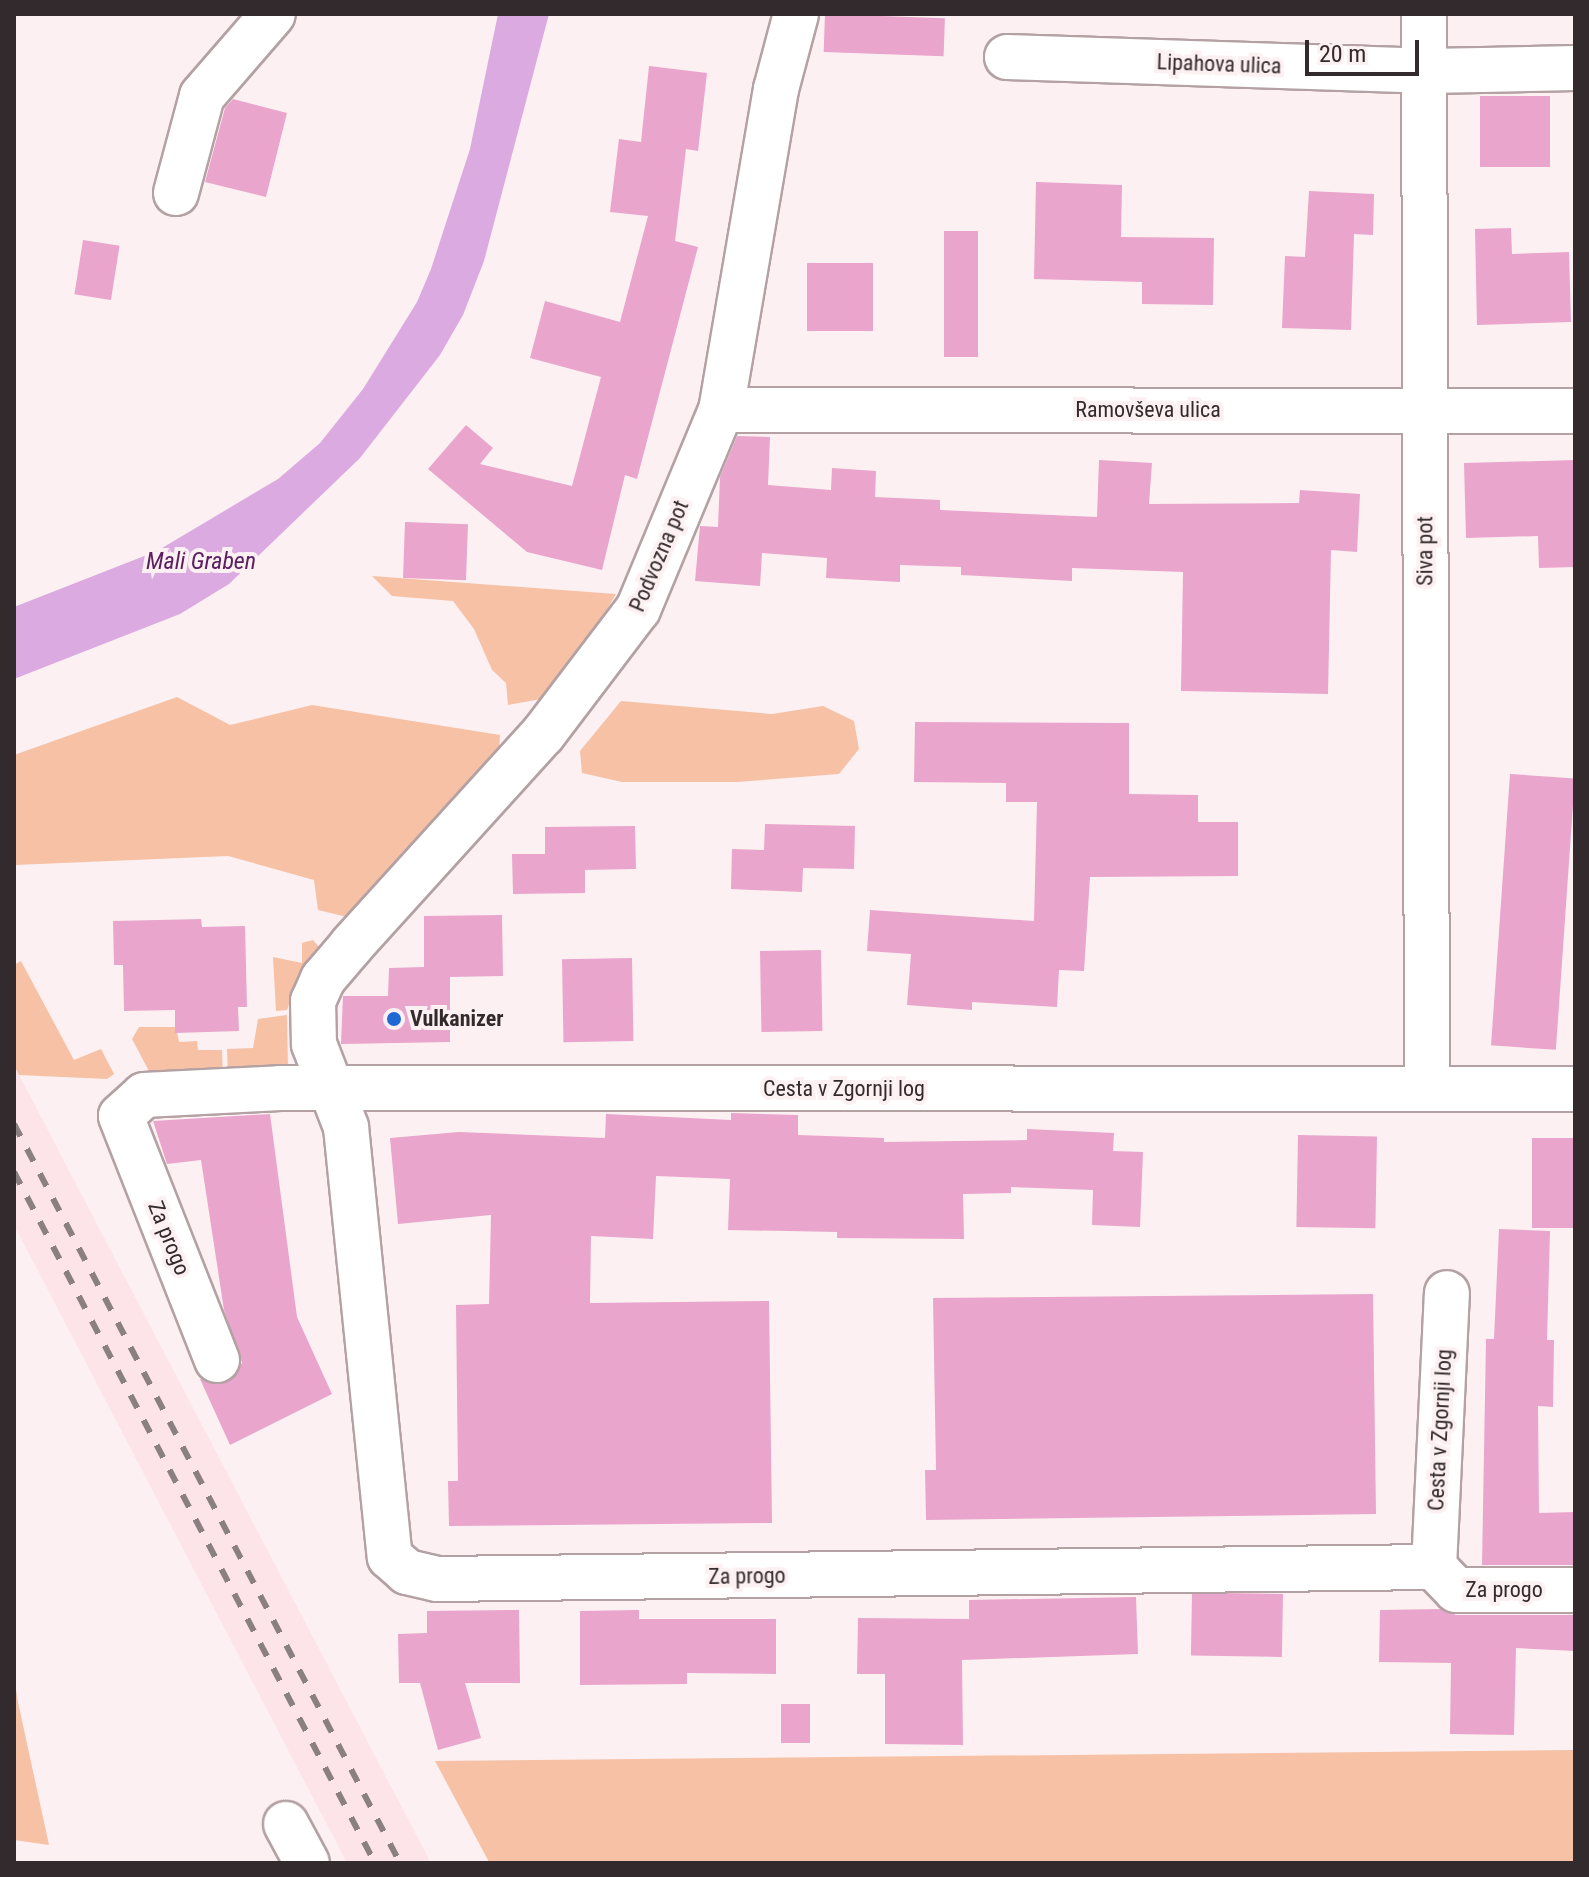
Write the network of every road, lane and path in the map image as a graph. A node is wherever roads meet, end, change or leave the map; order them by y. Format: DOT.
graph roads {
  1 [pos="273,14"];
  2 [pos="796,14"];
  3 [pos="1424,14"];
  4 [pos="1007,57"];
  5 [pos="1575,68"];
  6 [pos="1425,71"];
  7 [pos="176,193"];
  8 [pos="721,410"];
  9 [pos="1425,410"];
  10 [pos="1575,411"];
  11 [pos="331,1088"];
  12 [pos="1427,1089"];
  13 [pos="1575,1089"];
  14 [pos="121,1116"];
  15 [pos="1447,1293"];
  16 [pos="217,1360"];
  17 [pos="1434,1567"];
  18 [pos="1575,1590"];
  19 [pos="286,1824"];
  20 [pos="307,1863"];
  1 -- 7 [label="street"];
  2 -- 8 [label="street, Podvozna pot"];
  3 -- 6 [label="street, Siva pot"];
  4 -- 6 [label="street, Lipahova ulica"];
  5 -- 6 [label="street, Lipahova ulica"];
  6 -- 9 [label="street, Siva pot"];
  8 -- 9 [label="street, Ramovševa ulica"];
  8 -- 11 [label="street, Podvozna pot"];
  9 -- 10 [label="street, Ramovševa ulica"];
  9 -- 12 [label="street, Siva pot"];
  11 -- 12 [label="street, Cesta v Zgornji log"];
  11 -- 14 [label="street, Cesta v Zgornji log"];
  11 -- 17 [label="street, Za progo"];
  12 -- 13 [label="street, Cesta v Zgornji log"];
  14 -- 16 [label="street, Za progo"];
  15 -- 17 [label="street, Cesta v Zgornji log"];
  17 -- 18 [label="street, Za progo"];
  19 -- 20 [label="street"];
}
